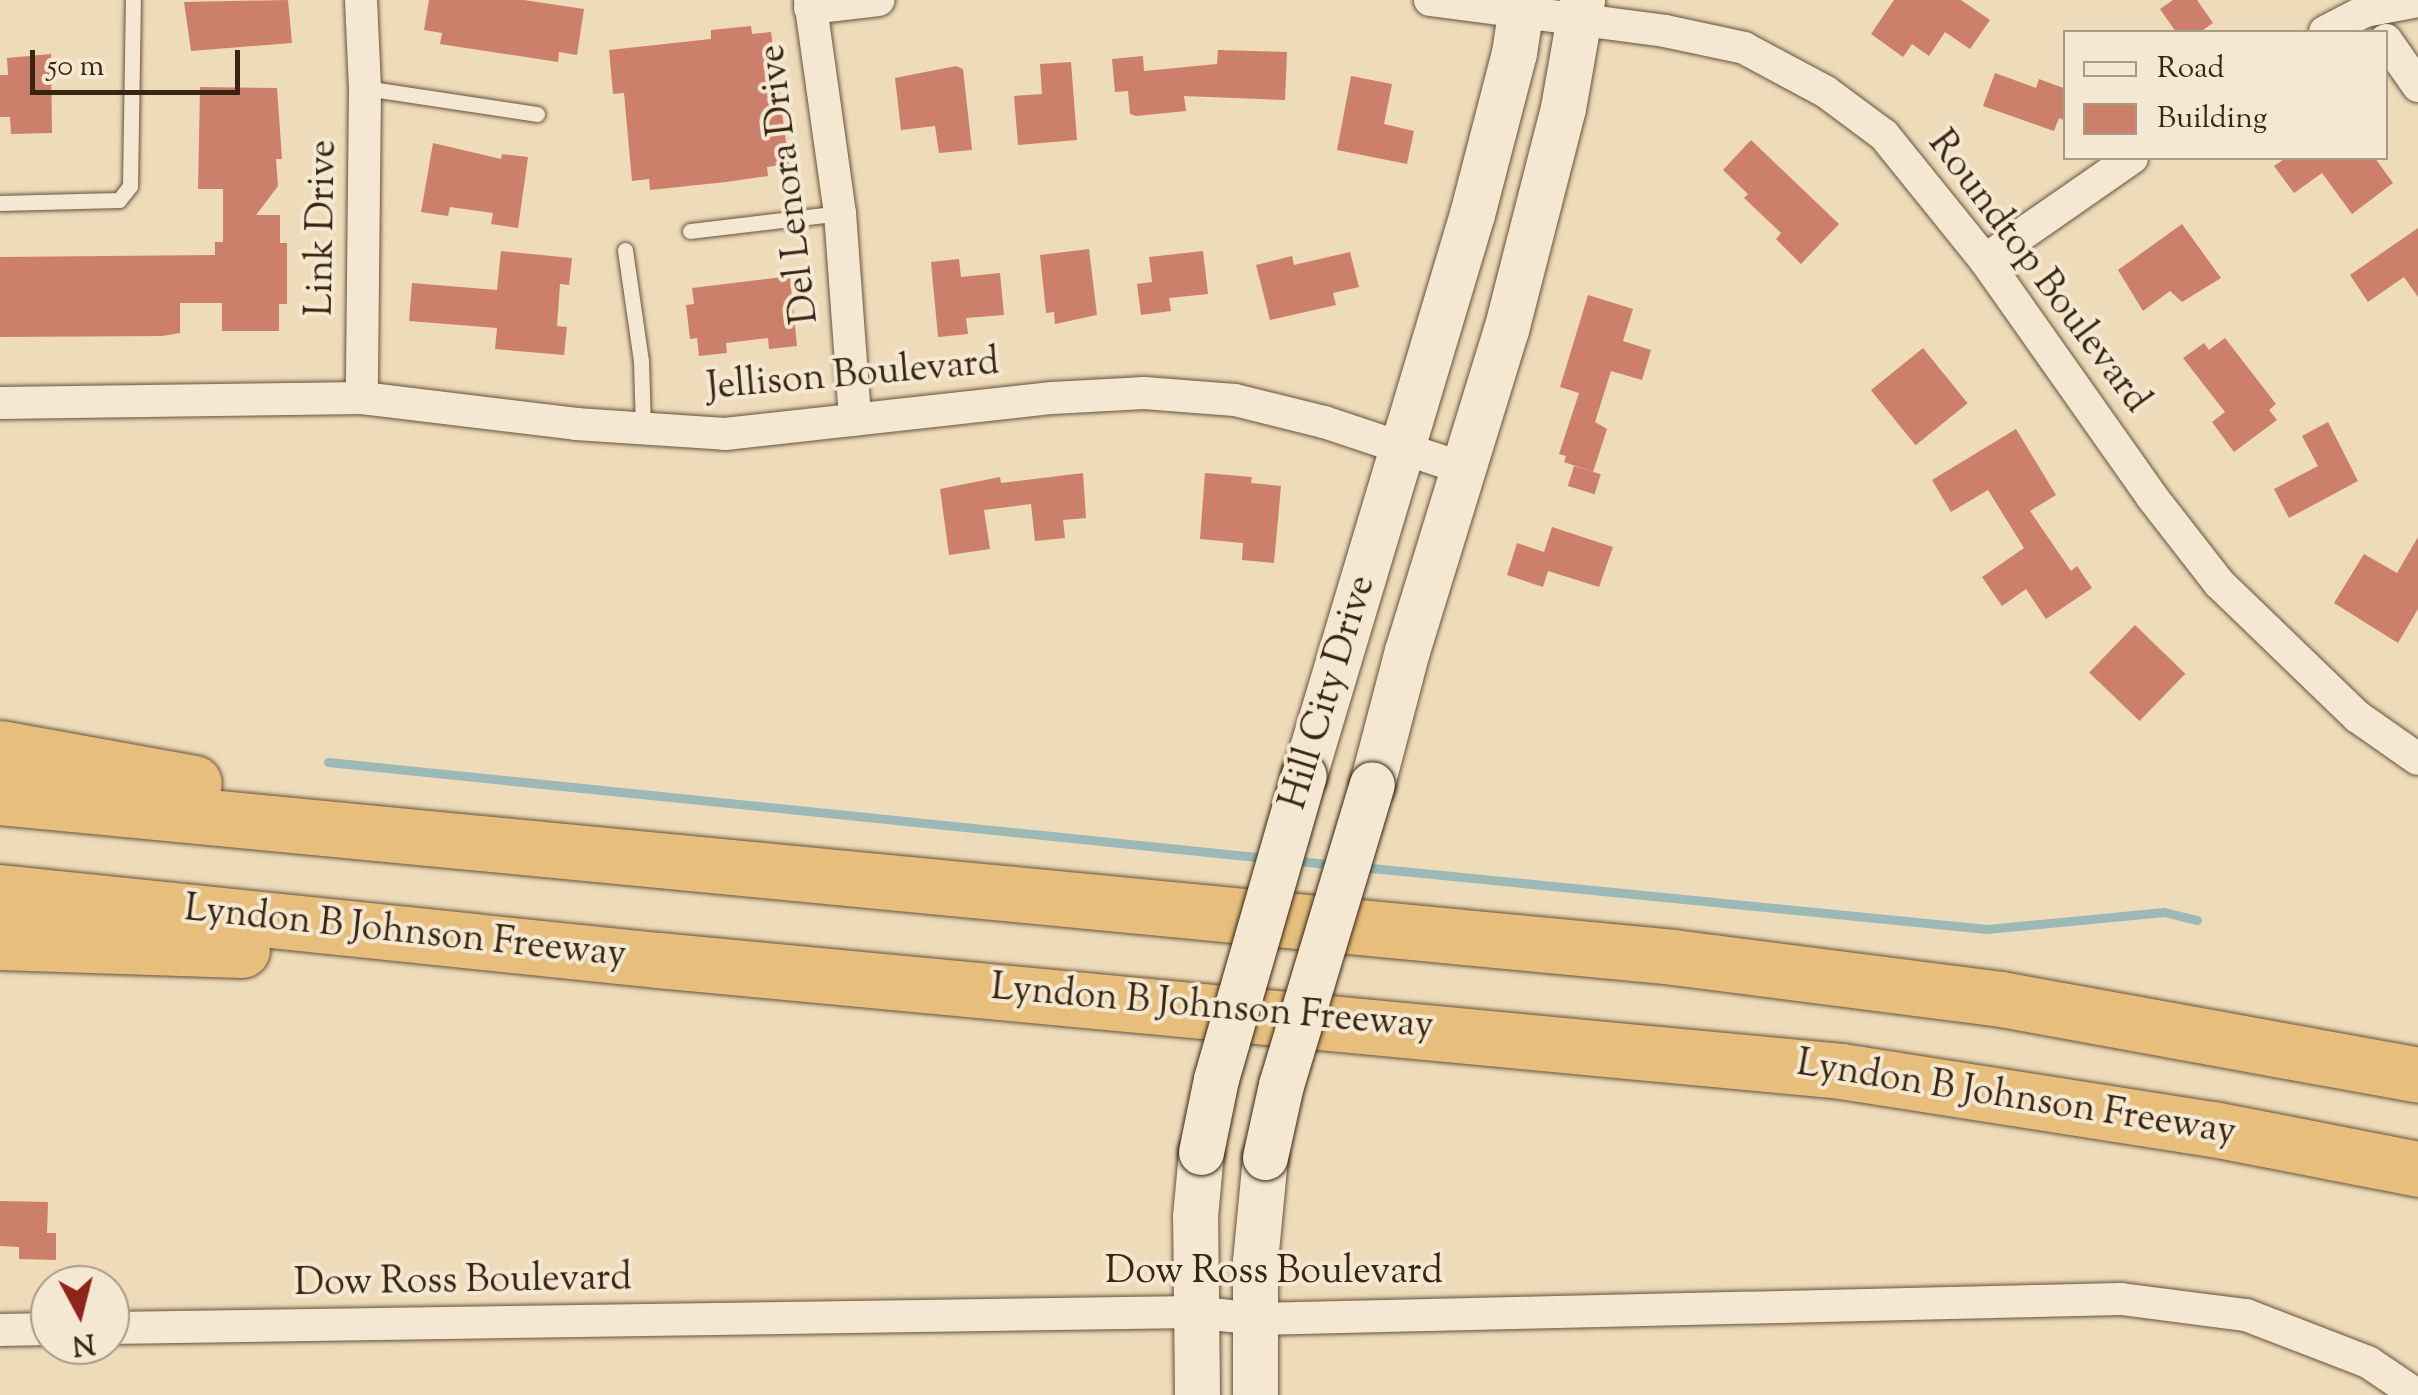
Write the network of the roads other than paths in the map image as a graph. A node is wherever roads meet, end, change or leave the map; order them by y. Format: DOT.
graph roads {
  1 [pos="133,0"];
  2 [pos="360,0"];
  3 [pos="879,0"];
  4 [pos="1430,0"];
  5 [pos="2418,1"];
  6 [pos="810,4"];
  7 [pos="1522,7"];
  8 [pos="1581,11"];
  9 [pos="2368,15"];
  10 [pos="2330,30"];
  11 [pos="2388,43"];
  12 [pos="2418,86"];
  13 [pos="366,88"];
  14 [pos="537,114"];
  15 [pos="2129,160"];
  16 [pos="0,203"];
  17 [pos="840,213"];
  18 [pos="690,231"];
  19 [pos="624,250"];
  20 [pos="1985,260"];
  21 [pos="362,398"];
  22 [pos="0,403"];
  23 [pos="855,418"];
  24 [pos="642,429"];
  25 [pos="1403,449"];
  26 [pos="1465,469"];
  27 [pos="0,748"];
  28 [pos="2418,759"];
  29 [pos="0,797"];
  30 [pos="591,853"];
  31 [pos="0,892"];
  32 [pos="0,942"];
  33 [pos="658,960"];
  34 [pos="2418,1074"];
  35 [pos="2418,1169"];
  36 [pos="1194,1312"];
  37 [pos="1256,1319"];
  38 [pos="130,1328"];
  39 [pos="30,1329"];
  40 [pos="0,1330"];
  41 [pos="1196,1395"];
  42 [pos="1255,1395"];
  43 [pos="2418,1395"];
  1 -- 16 [label="lane"];
  2 -- 13 [label="street, Link Drive"];
  3 -- 6 [label="street"];
  4 -- 7 [label="street, Roundtop Boulevard"];
  5 -- 9 [label="street"];
  6 -- 17 [label="street, Del Lenora Drive"];
  7 -- 8 [label="street, Roundtop Boulevard"];
  7 -- 25 [label="street, Hill City Drive"];
  8 -- 20 [label="street, Roundtop Boulevard"];
  8 -- 26 [label="street, Hill City Drive"];
  9 -- 10 [label="street"];
  11 -- 12 [label="street"];
  13 -- 14 [label="lane"];
  13 -- 21 [label="street, Link Drive"];
  15 -- 20 [label="street"];
  17 -- 18 [label="lane"];
  17 -- 23 [label="street, Del Lenora Drive"];
  19 -- 24 [label="lane"];
  20 -- 28 [label="street, Roundtop Boulevard"];
  21 -- 22 [label="street, Jellison Boulevard"];
  21 -- 24 [label="street, Jellison Boulevard"];
  23 -- 24 [label="street, Jellison Boulevard"];
  23 -- 25 [label="street, Jellison Boulevard"];
  25 -- 26 [label="street, Jellison Boulevard"];
  25 -- 36 [label="street, Hill City Drive, bridge"];
  26 -- 37 [label="street, Hill City Drive, bridge"];
  27 -- 30 [label="highway"];
  29 -- 30 [label="highway"];
  30 -- 34 [label="highway"];
  31 -- 33 [label="highway, Lyndon B Johnson Freeway"];
  32 -- 33 [label="highway"];
  33 -- 35 [label="highway, Lyndon B Johnson Freeway"];
  36 -- 37 [label="street, Dow Ross Boulevard"];
  36 -- 38 [label="street, Dow Ross Boulevard"];
  36 -- 41 [label="street, Hill City Drive"];
  37 -- 42 [label="street, Hill City Drive"];
  37 -- 43 [label="street, Dow Ross Boulevard"];
  39 -- 40 [label="street"];
}
